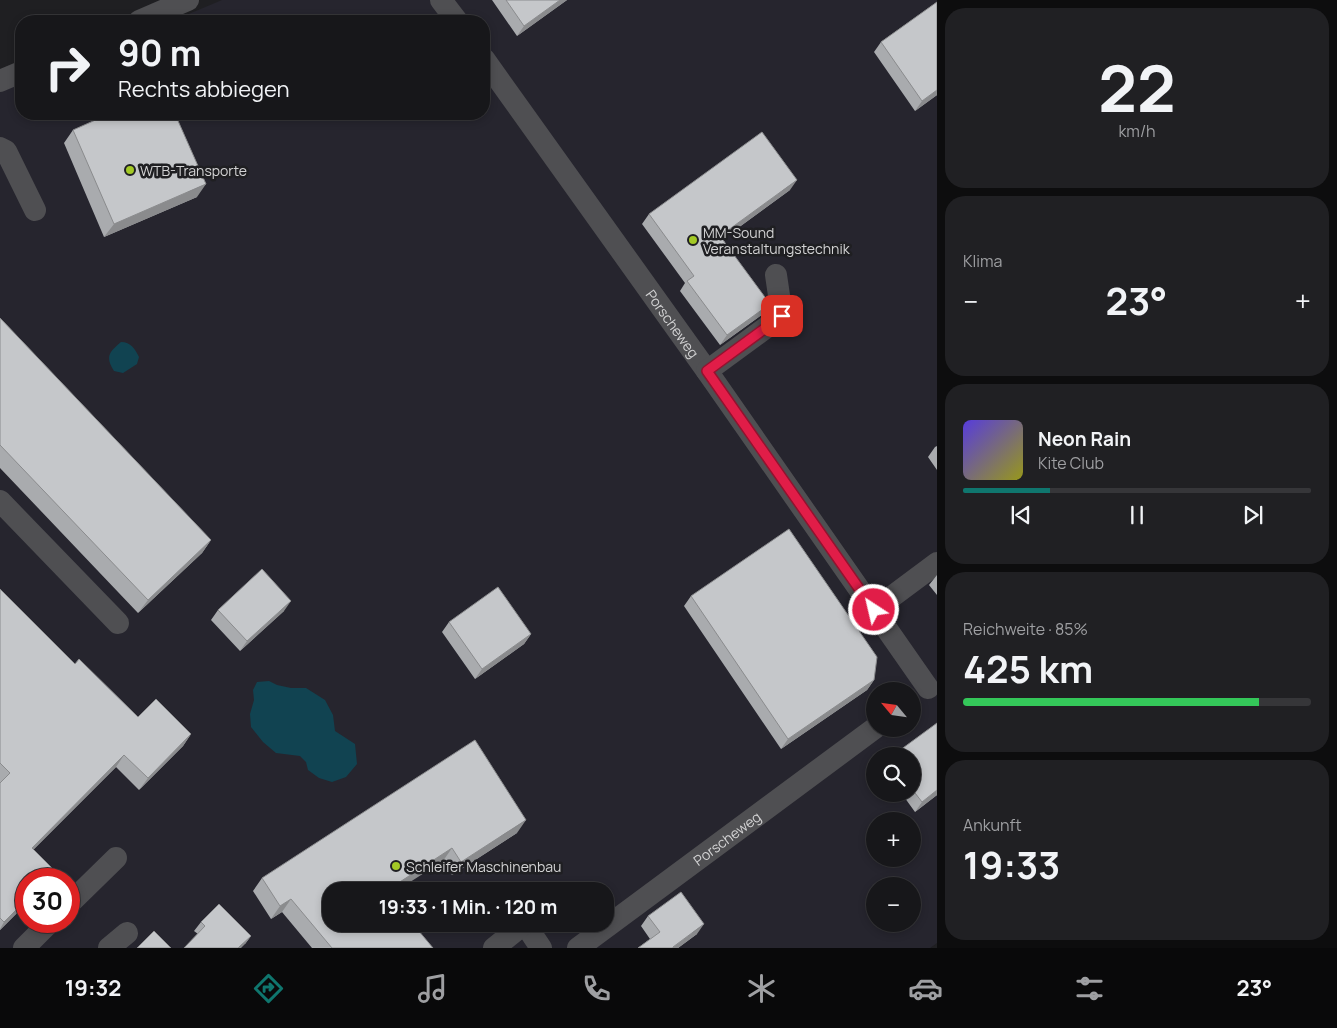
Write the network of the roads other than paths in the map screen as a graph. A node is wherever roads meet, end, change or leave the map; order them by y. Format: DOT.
graph roads {
  1 [pos="188,0"];
  2 [pos="442,0"];
  3 [pos="153,15"];
  4 [pos="453,15"];
  5 [pos="490,67"];
  6 [pos="15,75"];
  7 [pos="0,81"];
  8 [pos="0,148"];
  9 [pos="35,210"];
  10 [pos="776,275"];
  11 [pos="707,371"];
  12 [pos="0,501"];
  13 [pos="937,563"];
  14 [pos="874,610"];
  15 [pos="118,622"];
  16 [pos="926,690"];
  17 [pos="866,735"];
  18 [pos="116,858"];
  19 [pos="80,893"];
  20 [pos="514,932"];
  21 [pos="530,932"];
  22 [pos="39,933"];
  23 [pos="127,933"];
  24 [pos="24,948"];
  25 [pos="109,948"];
  26 [pos="494,948"];
  27 [pos="541,948"];
  28 [pos="578,948"];
  1 -- 3 [label="street"];
  2 -- 4 [label="street"];
  5 -- 11 [label="street, Porscheweg"];
  6 -- 7 [label="street"];
  8 -- 9 [label="street"];
  10 -- 11 [label="street"];
  11 -- 14 [label="street, Porscheweg"];
  12 -- 15 [label="street"];
  13 -- 14 [label="street"];
  14 -- 16 [label="street, Porscheweg"];
  17 -- 28 [label="street, Porscheweg"];
  18 -- 19 [label="street"];
  20 -- 26 [label="street"];
  21 -- 27 [label="street"];
  22 -- 24 [label="street"];
  23 -- 25 [label="street"];
}
